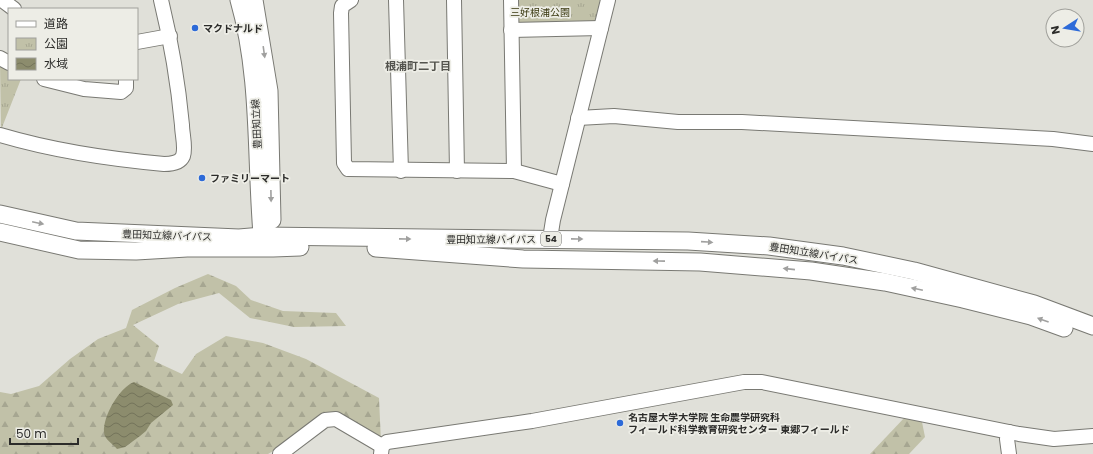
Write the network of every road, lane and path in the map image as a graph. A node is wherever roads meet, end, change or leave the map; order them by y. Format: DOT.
graph roads {
  1 [pos="2,0"];
  2 [pos="161,0"];
  3 [pos="239,0"];
  4 [pos="254,0"];
  5 [pos="350,0"];
  6 [pos="396,0"];
  7 [pos="454,0"];
  8 [pos="511,0"];
  9 [pos="608,0"];
  10 [pos="13,8"];
  11 [pos="601,28"];
  12 [pos="511,30"];
  13 [pos="170,36"];
  14 [pos="138,42"];
  15 [pos="48,80"];
  16 [pos="126,80"];
  17 [pos="578,118"];
  18 [pos="0,135"];
  19 [pos="1093,144"];
  20 [pos="401,171"];
  21 [pos="457,171"];
  22 [pos="514,171"];
  23 [pos="562,184"];
  24 [pos="0,214"];
  25 [pos="0,232"];
  26 [pos="550,239"];
  27 [pos="267,242"];
  28 [pos="1093,326"];
  29 [pos="1093,338"];
  30 [pos="1009,432"];
  31 [pos="1093,436"];
  32 [pos="382,450"];
  33 [pos="280,454"];
  34 [pos="1009,454"];
  1 -- 10 [label="street"];
  2 -- 13 [label="street"];
  3 -- 27 [label="main road, 豊田知立線"];
  4 -- 27 [label="main road, 豊田知立線, one-way"];
  5 -- 20 [label="street"];
  6 -- 20 [label="street"];
  7 -- 21 [label="street"];
  8 -- 12 [label="street"];
  9 -- 11 [label="street"];
  11 -- 12 [label="street"];
  11 -- 17 [label="street"];
  12 -- 22 [label="street"];
  13 -- 14 [label="street"];
  13 -- 18 [label="street"];
  15 -- 16 [label="street"];
  17 -- 19 [label="street"];
  17 -- 23 [label="street"];
  20 -- 21 [label="street"];
  21 -- 22 [label="street"];
  22 -- 23 [label="street"];
  23 -- 26 [label="street"];
  24 -- 27 [label="main road, 豊田知立線バイパス / 54, one-way"];
  25 -- 27 [label="main road, 豊田知立線バイパス / 54"];
  27 -- 26 [label="main road, 豊田知立線バイパス / 54, one-way"];
  26 -- 28 [label="main road, 豊田知立線バイパス / 54, one-way"];
  29 -- 27 [label="main road, 豊田知立線バイパス / 54, one-way"];
  30 -- 31 [label="street"];
  30 -- 32 [label="street"];
  30 -- 34 [label="street"];
  32 -- 33 [label="street"];
}
